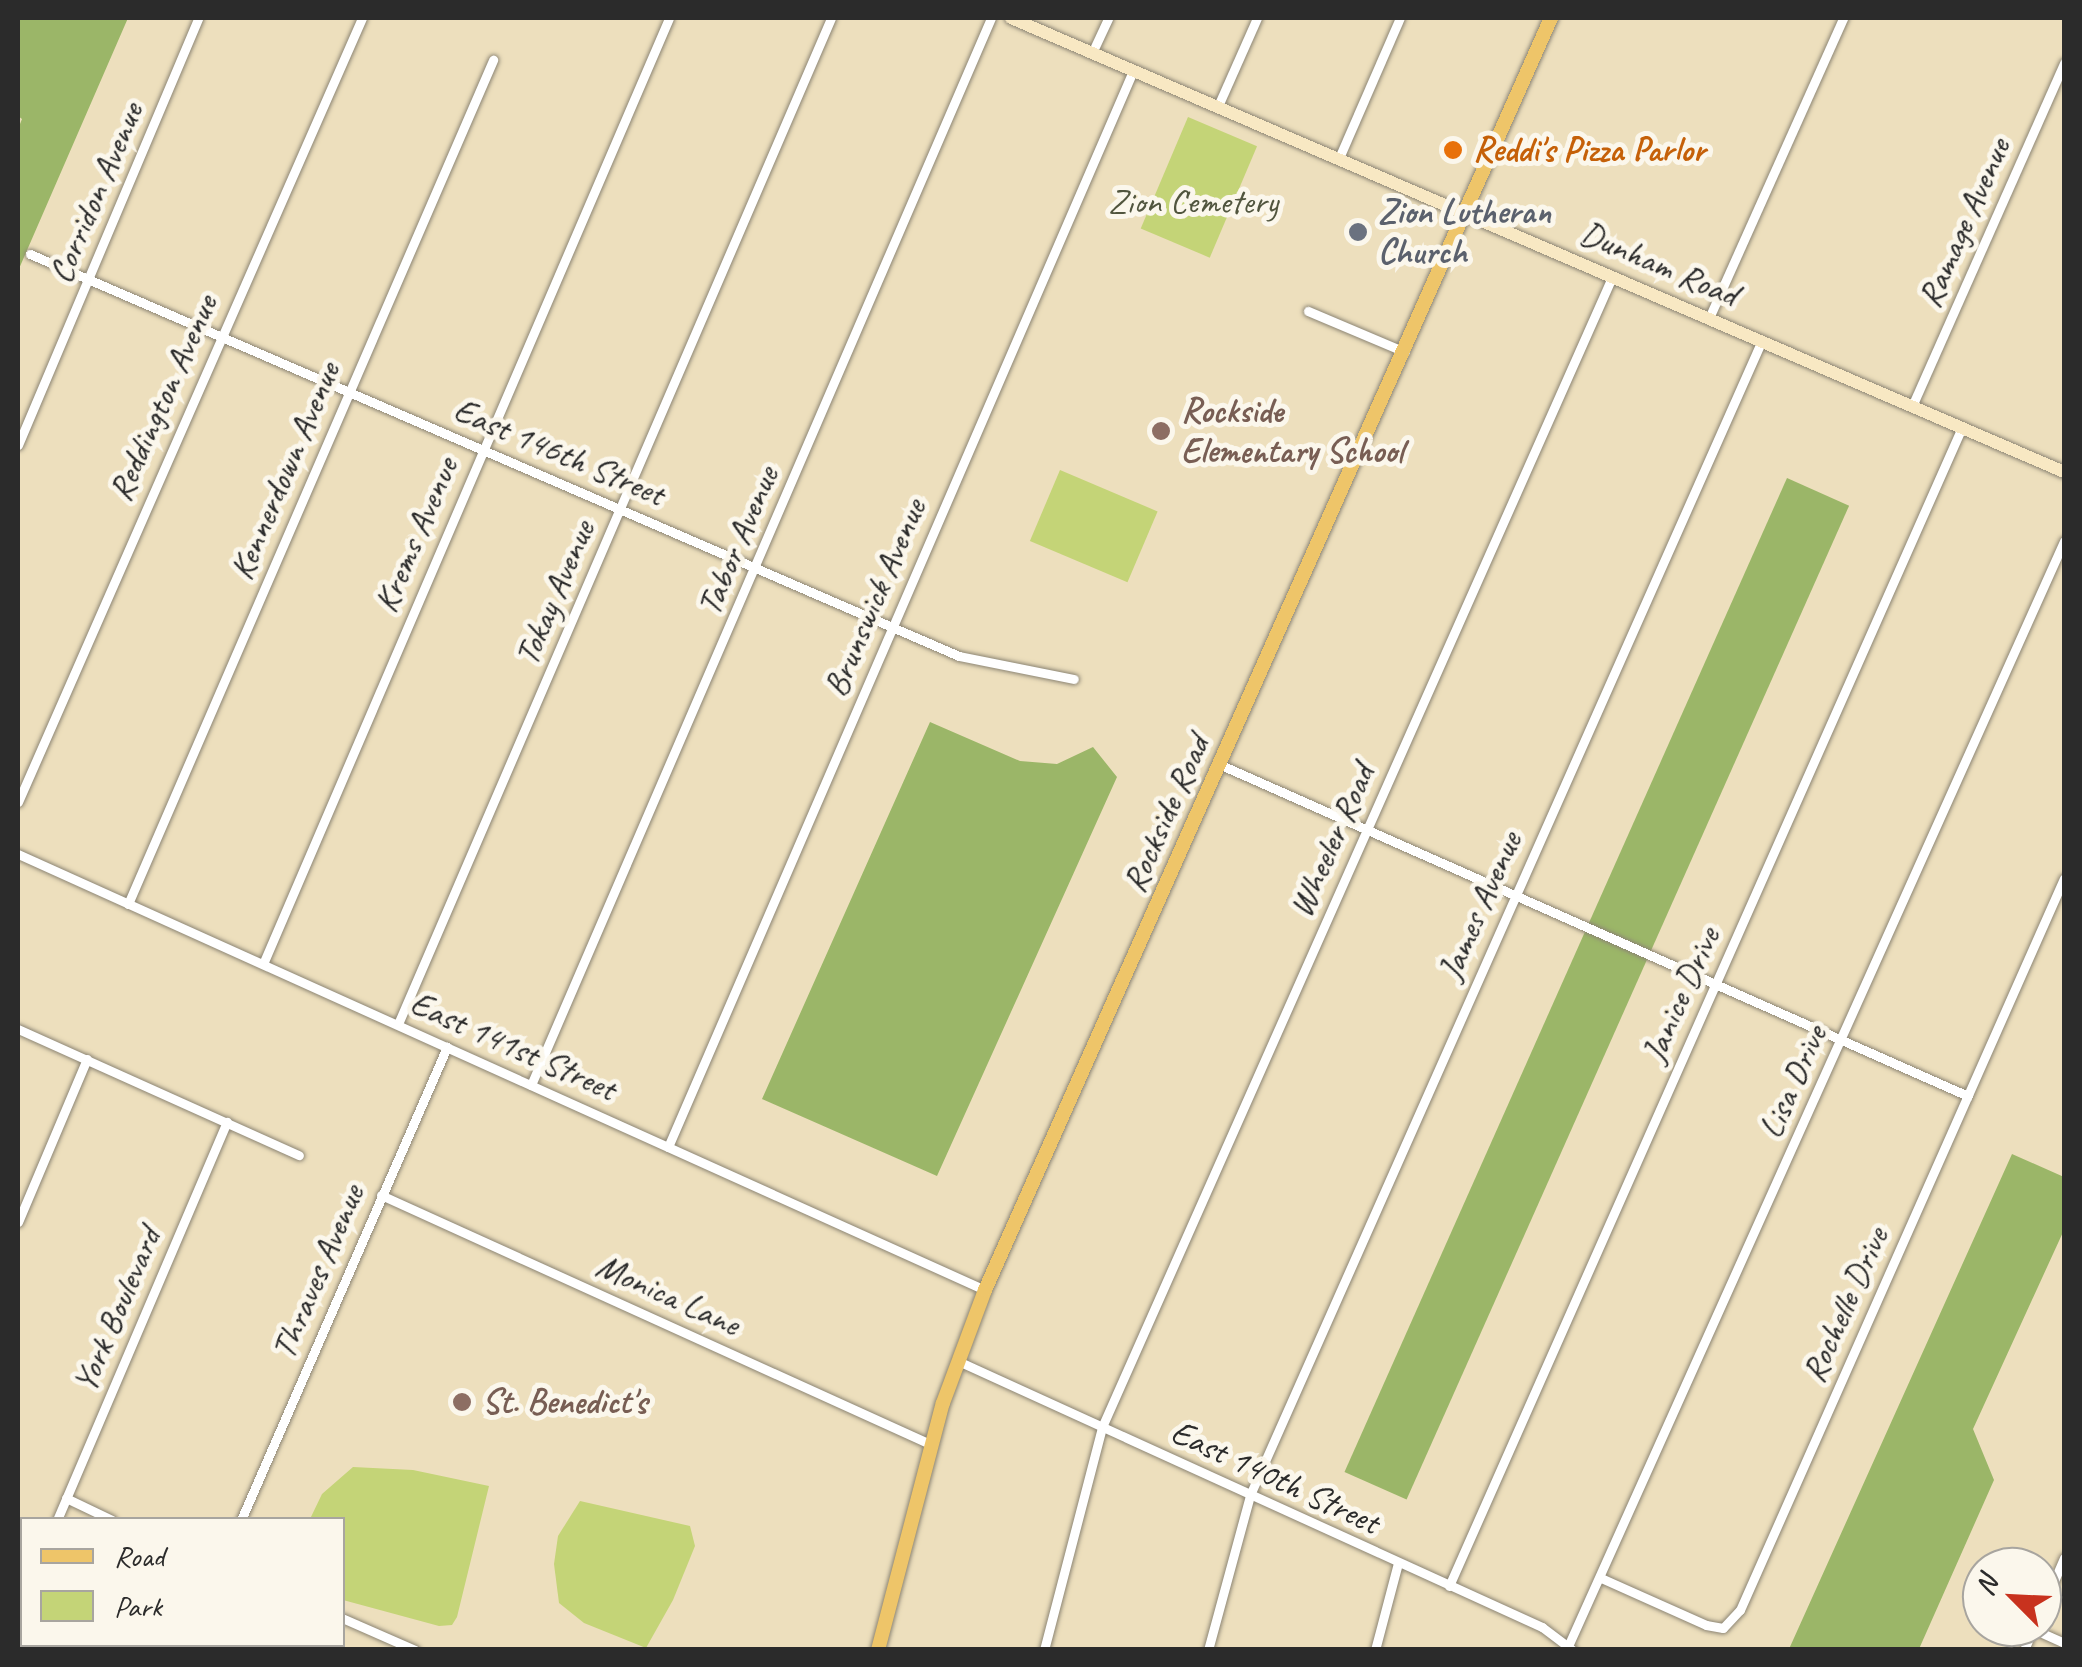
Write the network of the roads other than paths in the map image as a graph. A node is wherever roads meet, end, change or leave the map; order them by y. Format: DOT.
graph roads {
  1 [pos="198,18"];
  2 [pos="362,18"];
  3 [pos="669,18"];
  4 [pos="830,18"];
  5 [pos="991,18"];
  6 [pos="1010,18"];
  7 [pos="1108,18"];
  8 [pos="1257,18"];
  9 [pos="1400,18"];
  10 [pos="1551,18"];
  11 [pos="1843,18"];
  12 [pos="1092,53"];
  13 [pos="493,60"];
  14 [pos="2064,64"];
  15 [pos="1133,71"];
  16 [pos="1218,106"];
  17 [pos="1338,158"];
  18 [pos="1464,214"];
  19 [pos="30,254"];
  20 [pos="1612,277"];
  21 [pos="89,280"];
  22 [pos="1308,311"];
  23 [pos="1710,318"];
  24 [pos="220,335"];
  25 [pos="1762,340"];
  26 [pos="1405,352"];
  27 [pos="350,392"];
  28 [pos="1913,404"];
  29 [pos="1962,426"];
  30 [pos="18,445"];
  31 [pos="482,449"];
  32 [pos="2064,472"];
  33 [pos="621,509"];
  34 [pos="2064,541"];
  35 [pos="757,568"];
  36 [pos="893,626"];
  37 [pos="1074,679"];
  38 [pos="1221,765"];
  39 [pos="18,802"];
  40 [pos="1368,830"];
  41 [pos="18,854"];
  42 [pos="2064,878"];
  43 [pos="1515,894"];
  44 [pos="128,904"];
  45 [pos="264,964"];
  46 [pos="1717,984"];
  47 [pos="398,1024"];
  48 [pos="18,1029"];
  49 [pos="1842,1040"];
  50 [pos="447,1047"];
  51 [pos="87,1059"];
  52 [pos="531,1085"];
  53 [pos="1968,1096"];
  54 [pos="227,1122"];
  55 [pos="668,1147"];
  56 [pos="300,1155"];
  57 [pos="381,1195"];
  58 [pos="18,1222"];
  59 [pos="985,1290"];
  60 [pos="958,1361"];
  61 [pos="1102,1427"];
  62 [pos="932,1445"];
  63 [pos="1250,1494"];
  64 [pos="66,1498"];
  65 [pos="58,1517"];
  66 [pos="106,1517"];
  67 [pos="242,1517"];
  68 [pos="1398,1563"];
  69 [pos="1600,1578"];
  70 [pos="1449,1586"];
  71 [pos="345,1619"];
  72 [pos="1571,1647"];
  73 [pos="415,1650"];
  74 [pos="878,1650"];
  75 [pos="1044,1650"];
  76 [pos="1208,1650"];
  77 [pos="1374,1650"];
  1 -- 21 [label="street, Corridon Avenue"];
  2 -- 24 [label="street, Reddington Avenue"];
  3 -- 31 [label="street, Krems Avenue"];
  4 -- 33 [label="street, Tokay Avenue"];
  5 -- 35 [label="street, Tabor Avenue"];
  6 -- 12 [label="street, Dunham Road"];
  7 -- 12 [label="street"];
  8 -- 16 [label="street"];
  9 -- 17 [label="street"];
  10 -- 18 [label="main road, Rockside Road"];
  11 -- 23 [label="street"];
  12 -- 15 [label="street, Dunham Road"];
  13 -- 27 [label="street, Kennerdown Avenue"];
  14 -- 28 [label="street, Ramage Avenue"];
  15 -- 16 [label="street, Dunham Road"];
  15 -- 36 [label="street, Brunswick Avenue"];
  16 -- 17 [label="street, Dunham Road"];
  17 -- 18 [label="street, Dunham Road"];
  18 -- 20 [label="street, Dunham Road"];
  18 -- 26 [label="main road, Rockside Road"];
  19 -- 21 [label="street, East 146th Street"];
  20 -- 23 [label="street, Dunham Road"];
  20 -- 40 [label="street, Wheeler Road"];
  21 -- 24 [label="street, East 146th Street"];
  21 -- 30 [label="street, Corridon Avenue"];
  22 -- 26 [label="street"];
  23 -- 25 [label="street, Dunham Road"];
  24 -- 27 [label="street, East 146th Street"];
  24 -- 39 [label="street, Reddington Avenue"];
  25 -- 28 [label="street, Dunham Road"];
  25 -- 43 [label="street, James Avenue"];
  26 -- 38 [label="main road, Rockside Road"];
  27 -- 31 [label="street, East 146th Street"];
  27 -- 44 [label="street, Kennerdown Avenue"];
  28 -- 29 [label="street, Dunham Road"];
  29 -- 32 [label="street, Dunham Road"];
  29 -- 46 [label="street, Janice Drive"];
  31 -- 33 [label="street, East 146th Street"];
  31 -- 45 [label="street, Krems Avenue"];
  33 -- 35 [label="street, East 146th Street"];
  33 -- 47 [label="street, Tokay Avenue"];
  34 -- 49 [label="street, Lisa Drive"];
  35 -- 36 [label="street, East 146th Street"];
  35 -- 52 [label="street, Tabor Avenue"];
  36 -- 37 [label="street, East 146th Street"];
  36 -- 55 [label="street, Brunswick Avenue"];
  38 -- 40 [label="street"];
  38 -- 59 [label="main road, Rockside Road"];
  40 -- 43 [label="street"];
  40 -- 61 [label="street, Wheeler Road"];
  41 -- 44 [label="street, East 141st Street"];
  42 -- 53 [label="street, Rochelle Drive"];
  43 -- 46 [label="street"];
  43 -- 63 [label="street, James Avenue"];
  44 -- 45 [label="street, East 141st Street"];
  45 -- 47 [label="street, East 141st Street"];
  46 -- 49 [label="street"];
  46 -- 70 [label="street, Janice Drive"];
  47 -- 50 [label="street, East 141st Street"];
  48 -- 51 [label="street"];
  49 -- 53 [label="street"];
  49 -- 69 [label="street, Lisa Drive"];
  50 -- 52 [label="street, East 141st Street"];
  50 -- 57 [label="street, Thraves Avenue"];
  51 -- 54 [label="street"];
  51 -- 58 [label="street"];
  52 -- 55 [label="street, East 141st Street"];
  53 -- 69 [label="street, Rochelle Drive"];
  54 -- 56 [label="street"];
  54 -- 64 [label="street, York Boulevard"];
  55 -- 59 [label="street, East 141st Street"];
  57 -- 62 [label="street, Monica Lane"];
  57 -- 67 [label="street, Thraves Avenue"];
  59 -- 60 [label="main road, Rockside Road"];
  60 -- 61 [label="street, East 140th Street"];
  60 -- 62 [label="main road, Rockside Road"];
  61 -- 63 [label="street, East 140th Street"];
  61 -- 75 [label="street, Wheeler Road"];
  62 -- 74 [label="main road, Rockside Road"];
  63 -- 68 [label="street, East 140th Street"];
  63 -- 76 [label="street, James Avenue"];
  64 -- 65 [label="street, York Boulevard"];
  64 -- 66 [label="street"];
  68 -- 70 [label="street, East 140th Street"];
  68 -- 77 [label="street"];
  69 -- 72 [label="street, Lisa Drive"];
  70 -- 72 [label="street, East 140th Street"];
  71 -- 73 [label="street"];
}
